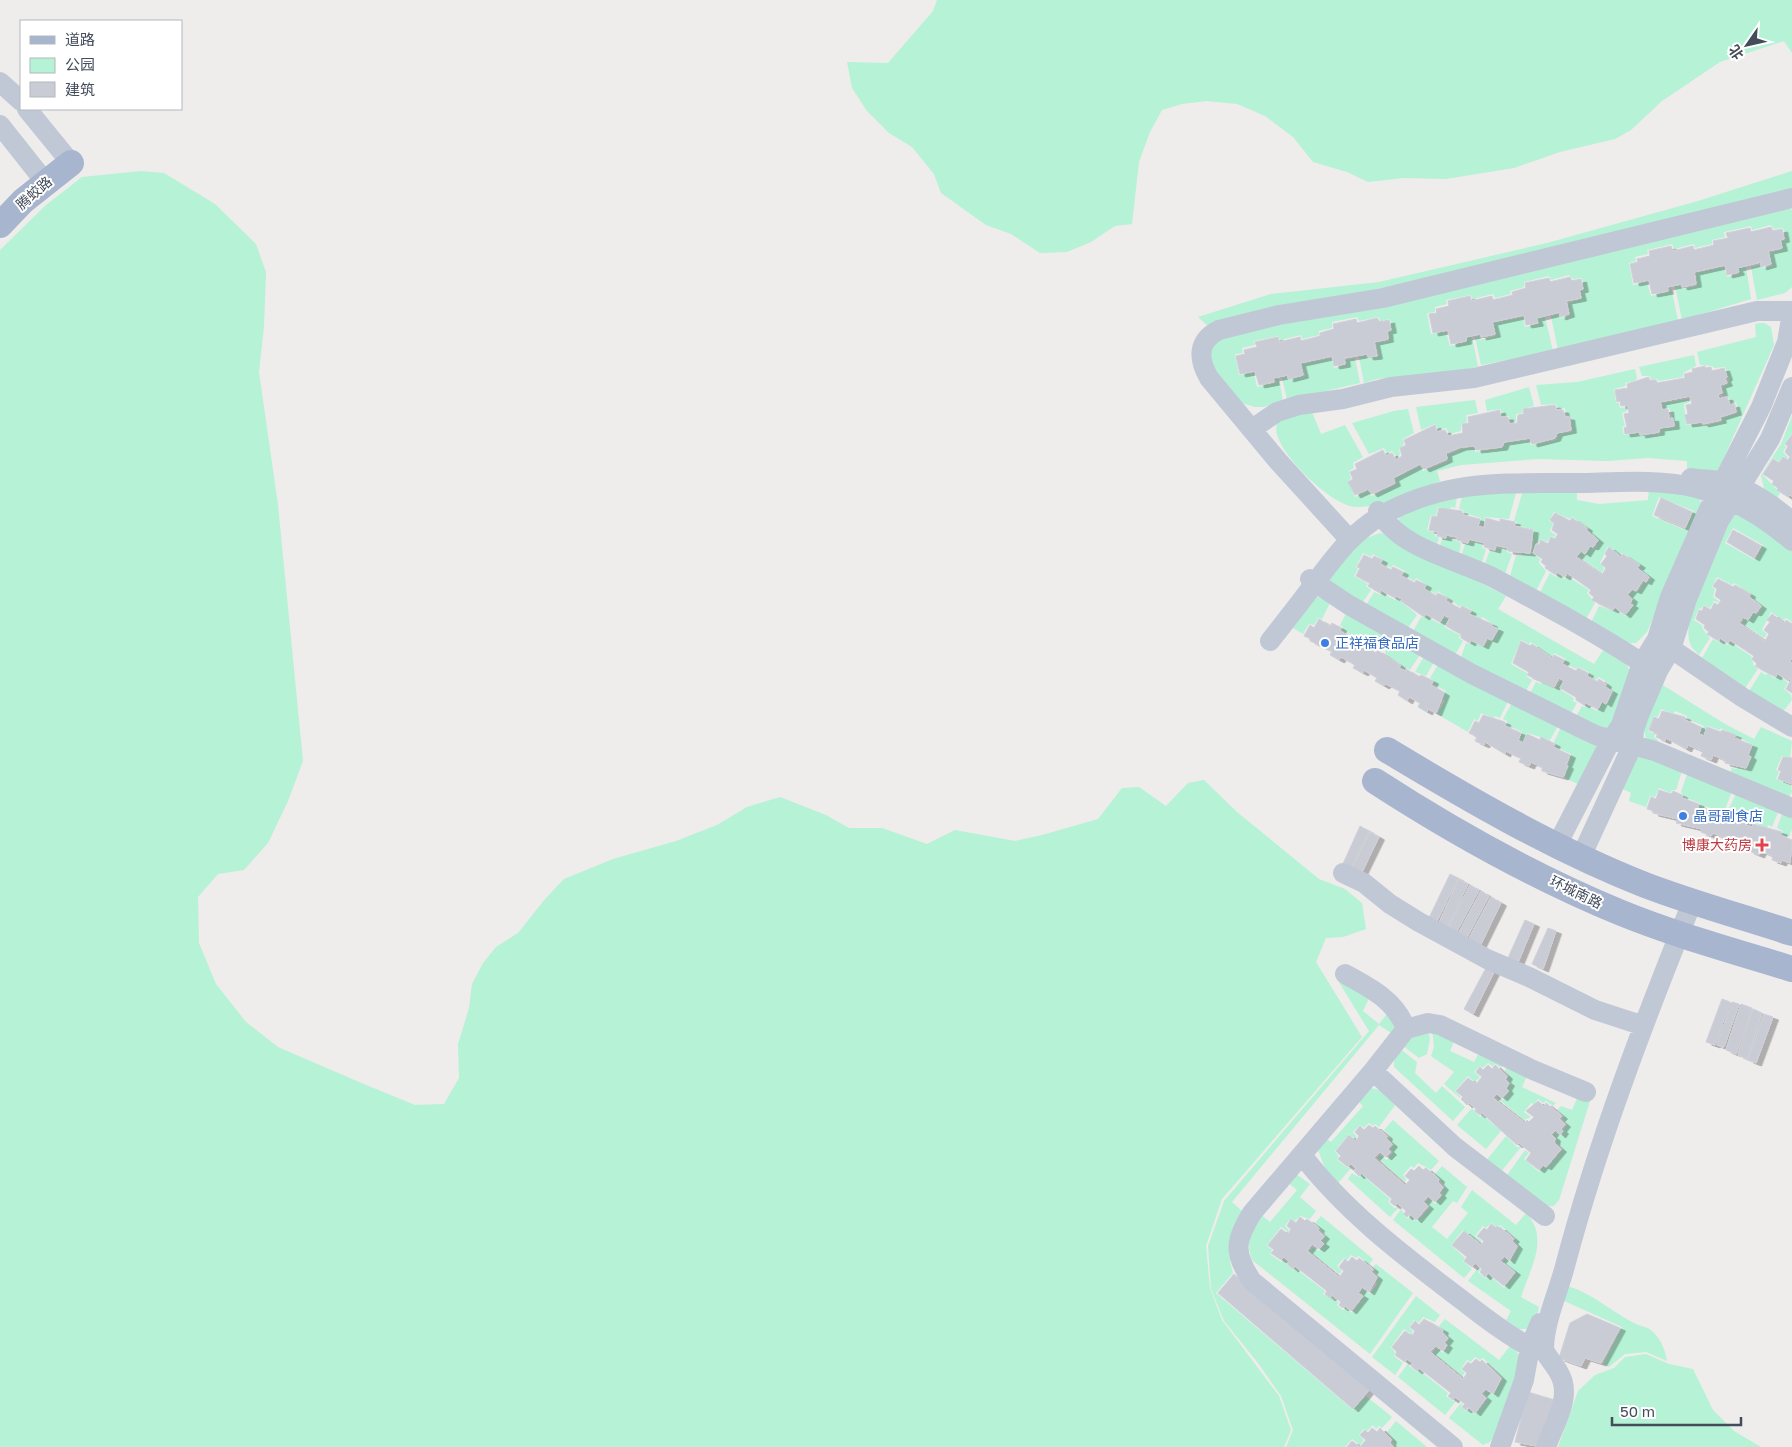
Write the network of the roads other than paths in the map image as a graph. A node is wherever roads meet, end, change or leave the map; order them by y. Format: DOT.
graph roads {
  1 [pos="0,82"];
  2 [pos="20,100"];
  3 [pos="28,110"];
  4 [pos="0,125"];
  5 [pos="71,163"];
  6 [pos="46,183"];
  7 [pos="1792,198"];
  8 [pos="0,225"];
  9 [pos="1792,312"];
  10 [pos="1792,387"];
  11 [pos="1252,429"];
  12 [pos="1729,492"];
  13 [pos="1380,513"];
  14 [pos="1792,522"];
  15 [pos="1348,537"];
  16 [pos="1792,541"];
  17 [pos="1313,581"];
  18 [pos="1268,638"];
  19 [pos="1664,644"];
  20 [pos="1642,663"];
  21 [pos="1792,727"];
  22 [pos="1611,740"];
  23 [pos="1633,744"];
  24 [pos="1387,750"];
  25 [pos="1375,781"];
  26 [pos="1792,808"];
  27 [pos="1557,845"];
  28 [pos="1581,857"];
  29 [pos="1343,873"];
  30 [pos="1647,885"];
  31 [pos="1689,899"];
  32 [pos="1636,918"];
  33 [pos="1676,933"];
  34 [pos="1792,933"];
  35 [pos="1792,969"];
  36 [pos="1345,974"];
  37 [pos="1638,1024"];
  38 [pos="1406,1029"];
  39 [pos="1373,1071"];
  40 [pos="1586,1092"];
  41 [pos="1302,1155"];
  42 [pos="1545,1216"];
  43 [pos="1530,1347"];
  44 [pos="1502,1446"];
  45 [pos="1453,1447"];
  46 [pos="1546,1447"];
  1 -- 2 [label="street"];
  3 -- 5 [label="street"];
  4 -- 6 [label="street"];
  5 -- 6 [label="main road, 腾蛟路"];
  6 -- 8 [label="main road, 腾蛟路"];
  7 -- 11 [label="street"];
  9 -- 11 [label="street"];
  9 -- 12 [label="street"];
  10 -- 12 [label="street"];
  11 -- 15 [label="street"];
  12 -- 13 [label="street"];
  12 -- 14 [label="street"];
  12 -- 16 [label="street"];
  12 -- 19 [label="street"];
  13 -- 15 [label="street"];
  13 -- 20 [label="street"];
  15 -- 17 [label="street"];
  17 -- 18 [label="street"];
  17 -- 22 [label="street"];
  19 -- 20 [label="street"];
  19 -- 21 [label="street"];
  19 -- 23 [label="street"];
  20 -- 22 [label="street"];
  22 -- 23 [label="street"];
  22 -- 27 [label="street"];
  23 -- 26 [label="street"];
  23 -- 28 [label="street"];
  24 -- 27 [label="main road"];
  25 -- 32 [label="main road, 环城南路"];
  27 -- 28 [label="main road"];
  28 -- 30 [label="main road"];
  29 -- 37 [label="street"];
  30 -- 31 [label="main road"];
  30 -- 32 [label="main road"];
  31 -- 33 [label="street"];
  31 -- 34 [label="main road"];
  32 -- 33 [label="main road, 环城南路"];
  33 -- 35 [label="main road, 环城南路"];
  33 -- 37 [label="street"];
  33 -- 46 [label="street"];
  36 -- 38 [label="street"];
  37 -- 43 [label="street"];
  38 -- 39 [label="street"];
  38 -- 40 [label="street"];
  39 -- 41 [label="street"];
  39 -- 42 [label="street"];
  41 -- 43 [label="street"];
  41 -- 45 [label="street"];
  43 -- 44 [label="street"];
}
